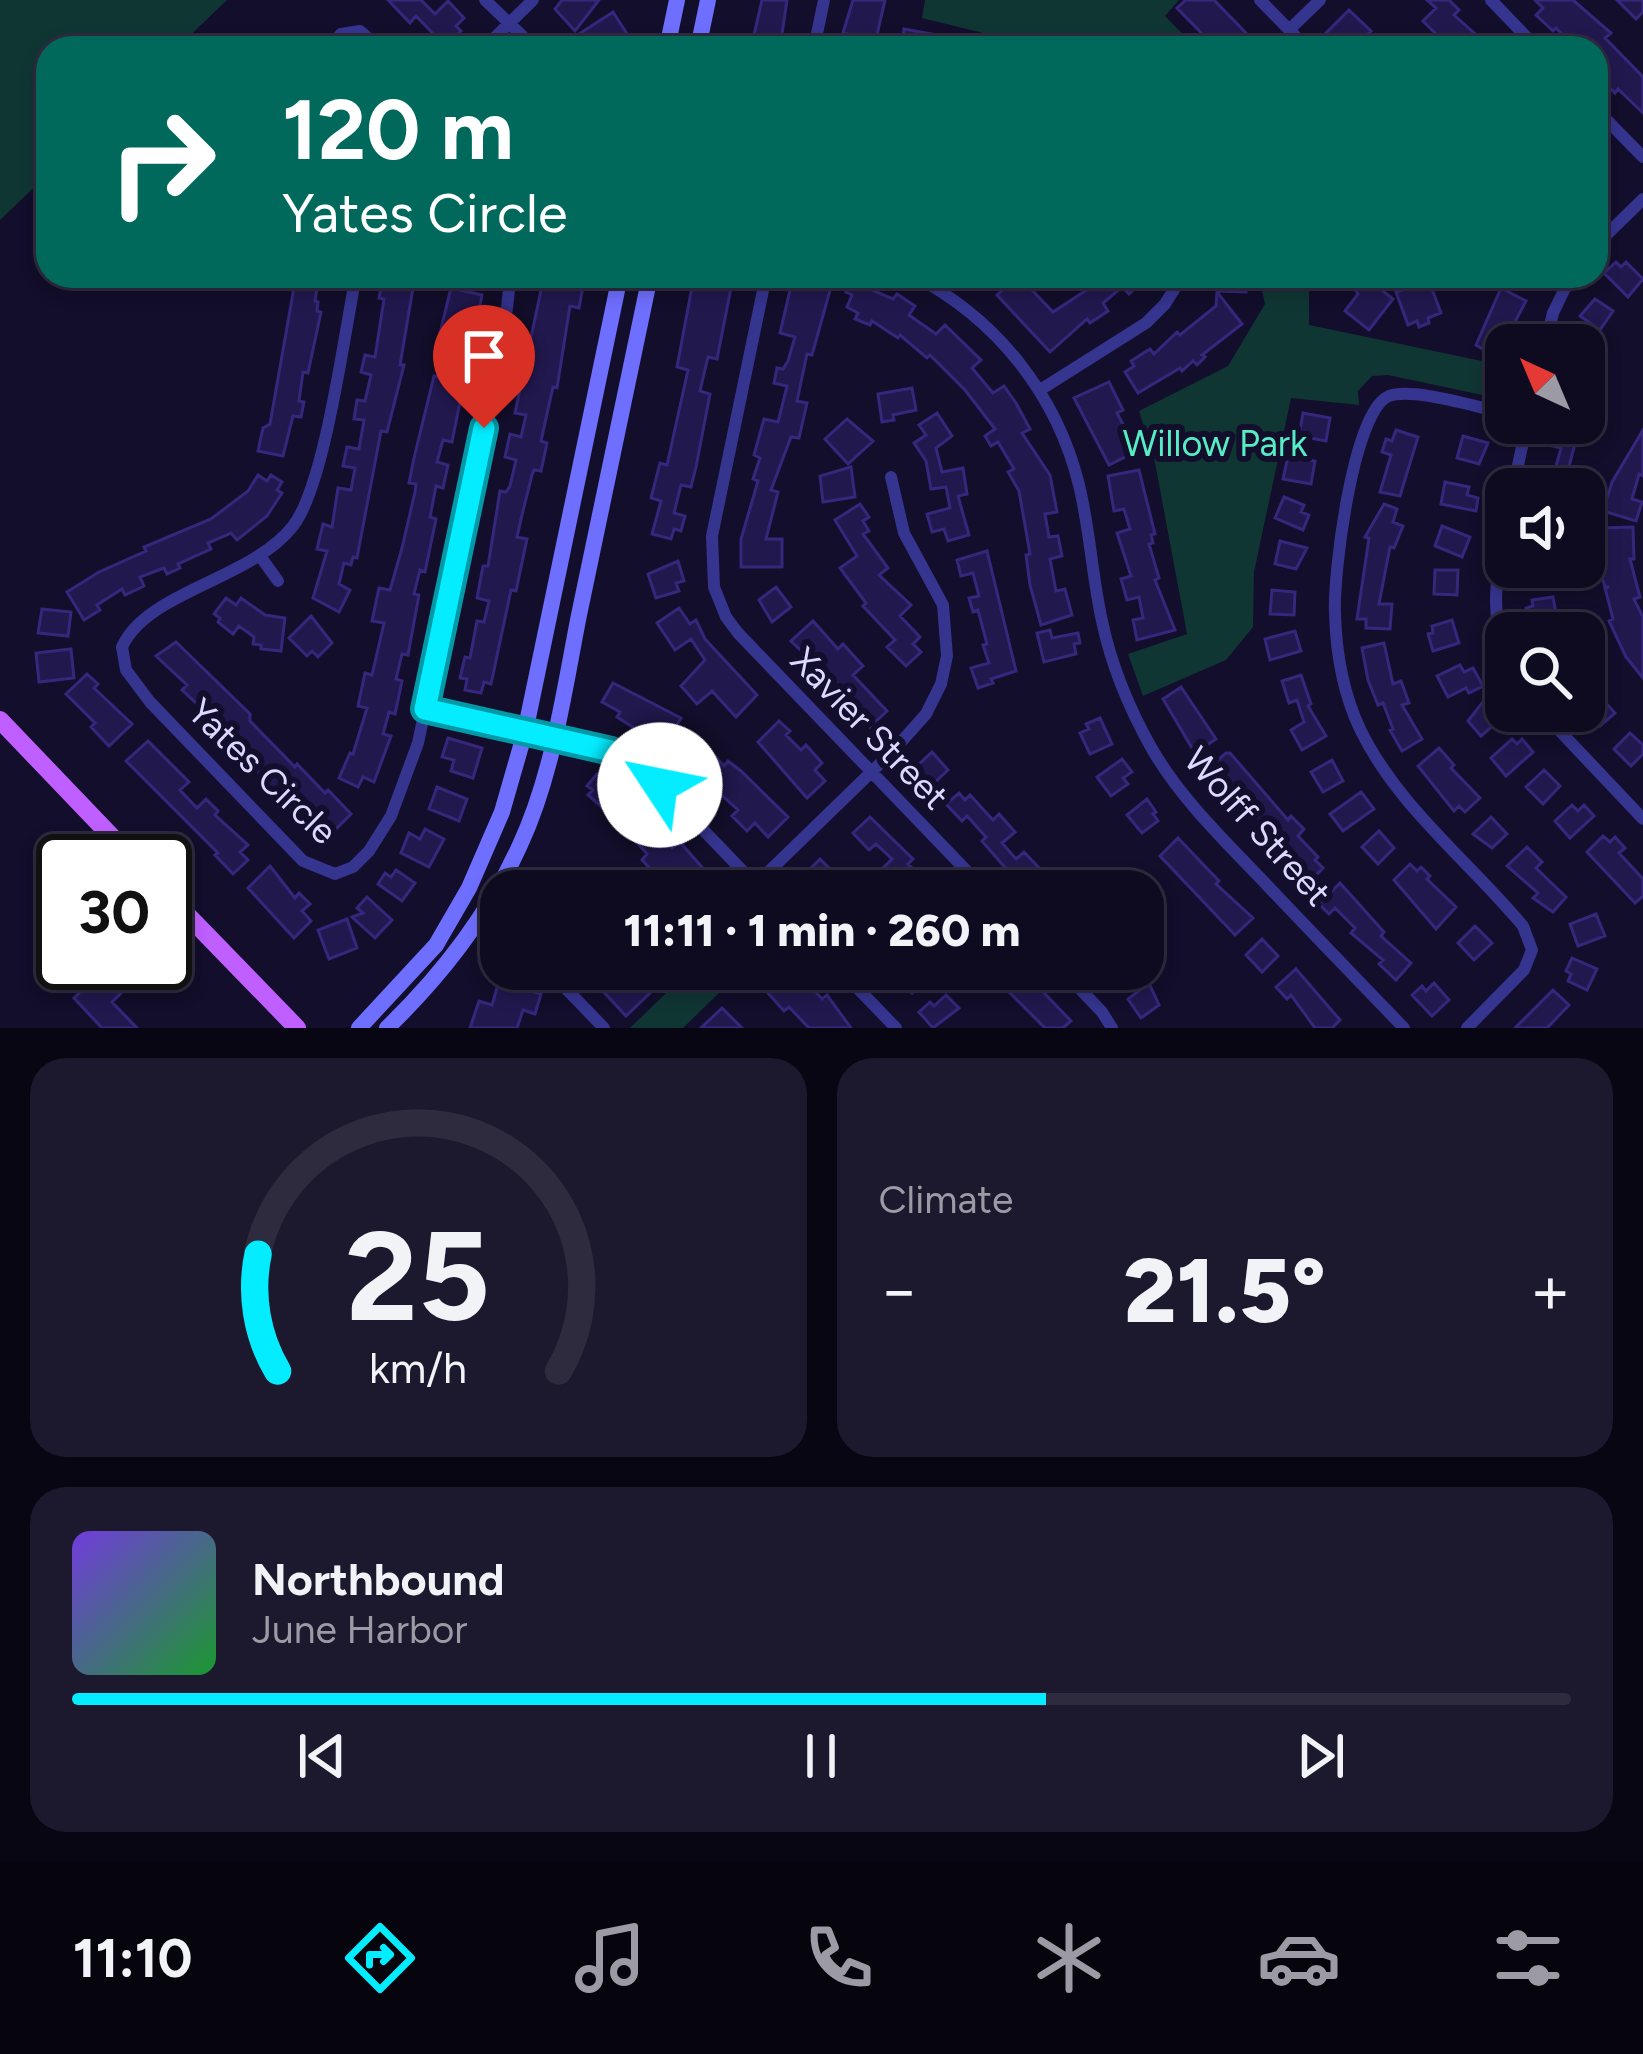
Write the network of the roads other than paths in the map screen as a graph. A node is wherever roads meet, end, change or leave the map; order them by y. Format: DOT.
graph roads {
  1 [pos="485,0"];
  2 [pos="533,0"];
  3 [pos="677,0"];
  4 [pos="708,0"];
  5 [pos="824,0"];
  6 [pos="1260,0"];
  7 [pos="1320,0"];
  8 [pos="1491,0"];
  9 [pos="509,23"];
  10 [pos="1289,30"];
  11 [pos="496,36"];
  12 [pos="523,36"];
  13 [pos="670,36"];
  14 [pos="700,36"];
  15 [pos="816,36"];
  16 [pos="1295,36"];
  17 [pos="1526,36"];
  18 [pos="1608,121"];
  19 [pos="1643,157"];
  20 [pos="1643,199"];
  21 [pos="1608,233"];
  22 [pos="353,288"];
  23 [pos="507,288"];
  24 [pos="618,288"];
  25 [pos="648,288"];
  26 [pos="764,288"];
  27 [pos="933,288"];
  28 [pos="1173,288"];
  29 [pos="1564,288"];
  30 [pos="1551,324"];
  31 [pos="1040,390"];
  32 [pos="1485,409"];
  33 [pos="891,477"];
  34 [pos="260,556"];
  35 [pos="278,581"];
  36 [pos="103,647"];
  37 [pos="123,651"];
  38 [pos="425,709"];
  39 [pos="0,720"];
  40 [pos="525,732"];
  41 [pos="1561,732"];
  42 [pos="554,737"];
  43 [pos="871,772"];
  44 [pos="1643,819"];
  45 [pos="109,834"];
  46 [pos="507,870"];
  47 [pos="742,870"];
  48 [pos="776,870"];
  49 [pos="966,870"];
  50 [pos="480,918"];
  51 [pos="192,920"];
  52 [pos="1532,950"];
  53 [pos="1550,950"];
  54 [pos="567,990"];
  55 [pos="859,990"];
  56 [pos="1081,990"];
  57 [pos="297,1028"];
  58 [pos="358,1028"];
  59 [pos="387,1028"];
  60 [pos="604,1028"];
  61 [pos="896,1028"];
  62 [pos="1112,1028"];
  63 [pos="1403,1028"];
  64 [pos="1467,1028"];
  1 -- 9 [label="street"];
  2 -- 9 [label="street"];
  3 -- 13 [label="main road"];
  4 -- 14 [label="main road"];
  5 -- 15 [label="street"];
  6 -- 10 [label="street"];
  7 -- 10 [label="street"];
  8 -- 17 [label="street"];
  9 -- 11 [label="street"];
  9 -- 12 [label="street"];
  10 -- 16 [label="street"];
  18 -- 19 [label="street"];
  20 -- 21 [label="street"];
  22 -- 34 [label="street"];
  23 -- 38 [label="street, Yates Circle"];
  24 -- 40 [label="main road"];
  25 -- 42 [label="main road"];
  26 -- 43 [label="street, Xavier Street"];
  27 -- 31 [label="street, Wolff Street"];
  28 -- 31 [label="street"];
  29 -- 30 [label="street"];
  31 -- 63 [label="street, Wolff Street"];
  32 -- 52 [label="street"];
  33 -- 43 [label="street"];
  34 -- 35 [label="street"];
  34 -- 37 [label="street"];
  36 -- 37 [label="street"];
  37 -- 38 [label="street, Yates Circle"];
  38 -- 40 [label="street"];
  39 -- 45 [label="main road"];
  40 -- 42 [label="street"];
  40 -- 58 [label="main road"];
  41 -- 44 [label="street"];
  42 -- 46 [label="main road"];
  42 -- 47 [label="street"];
  43 -- 48 [label="street"];
  43 -- 49 [label="street, Xavier Street"];
  50 -- 59 [label="main road"];
  51 -- 57 [label="main road"];
  52 -- 53 [label="street"];
  52 -- 64 [label="street"];
  54 -- 60 [label="street"];
  55 -- 61 [label="street"];
  56 -- 62 [label="street"];
}
